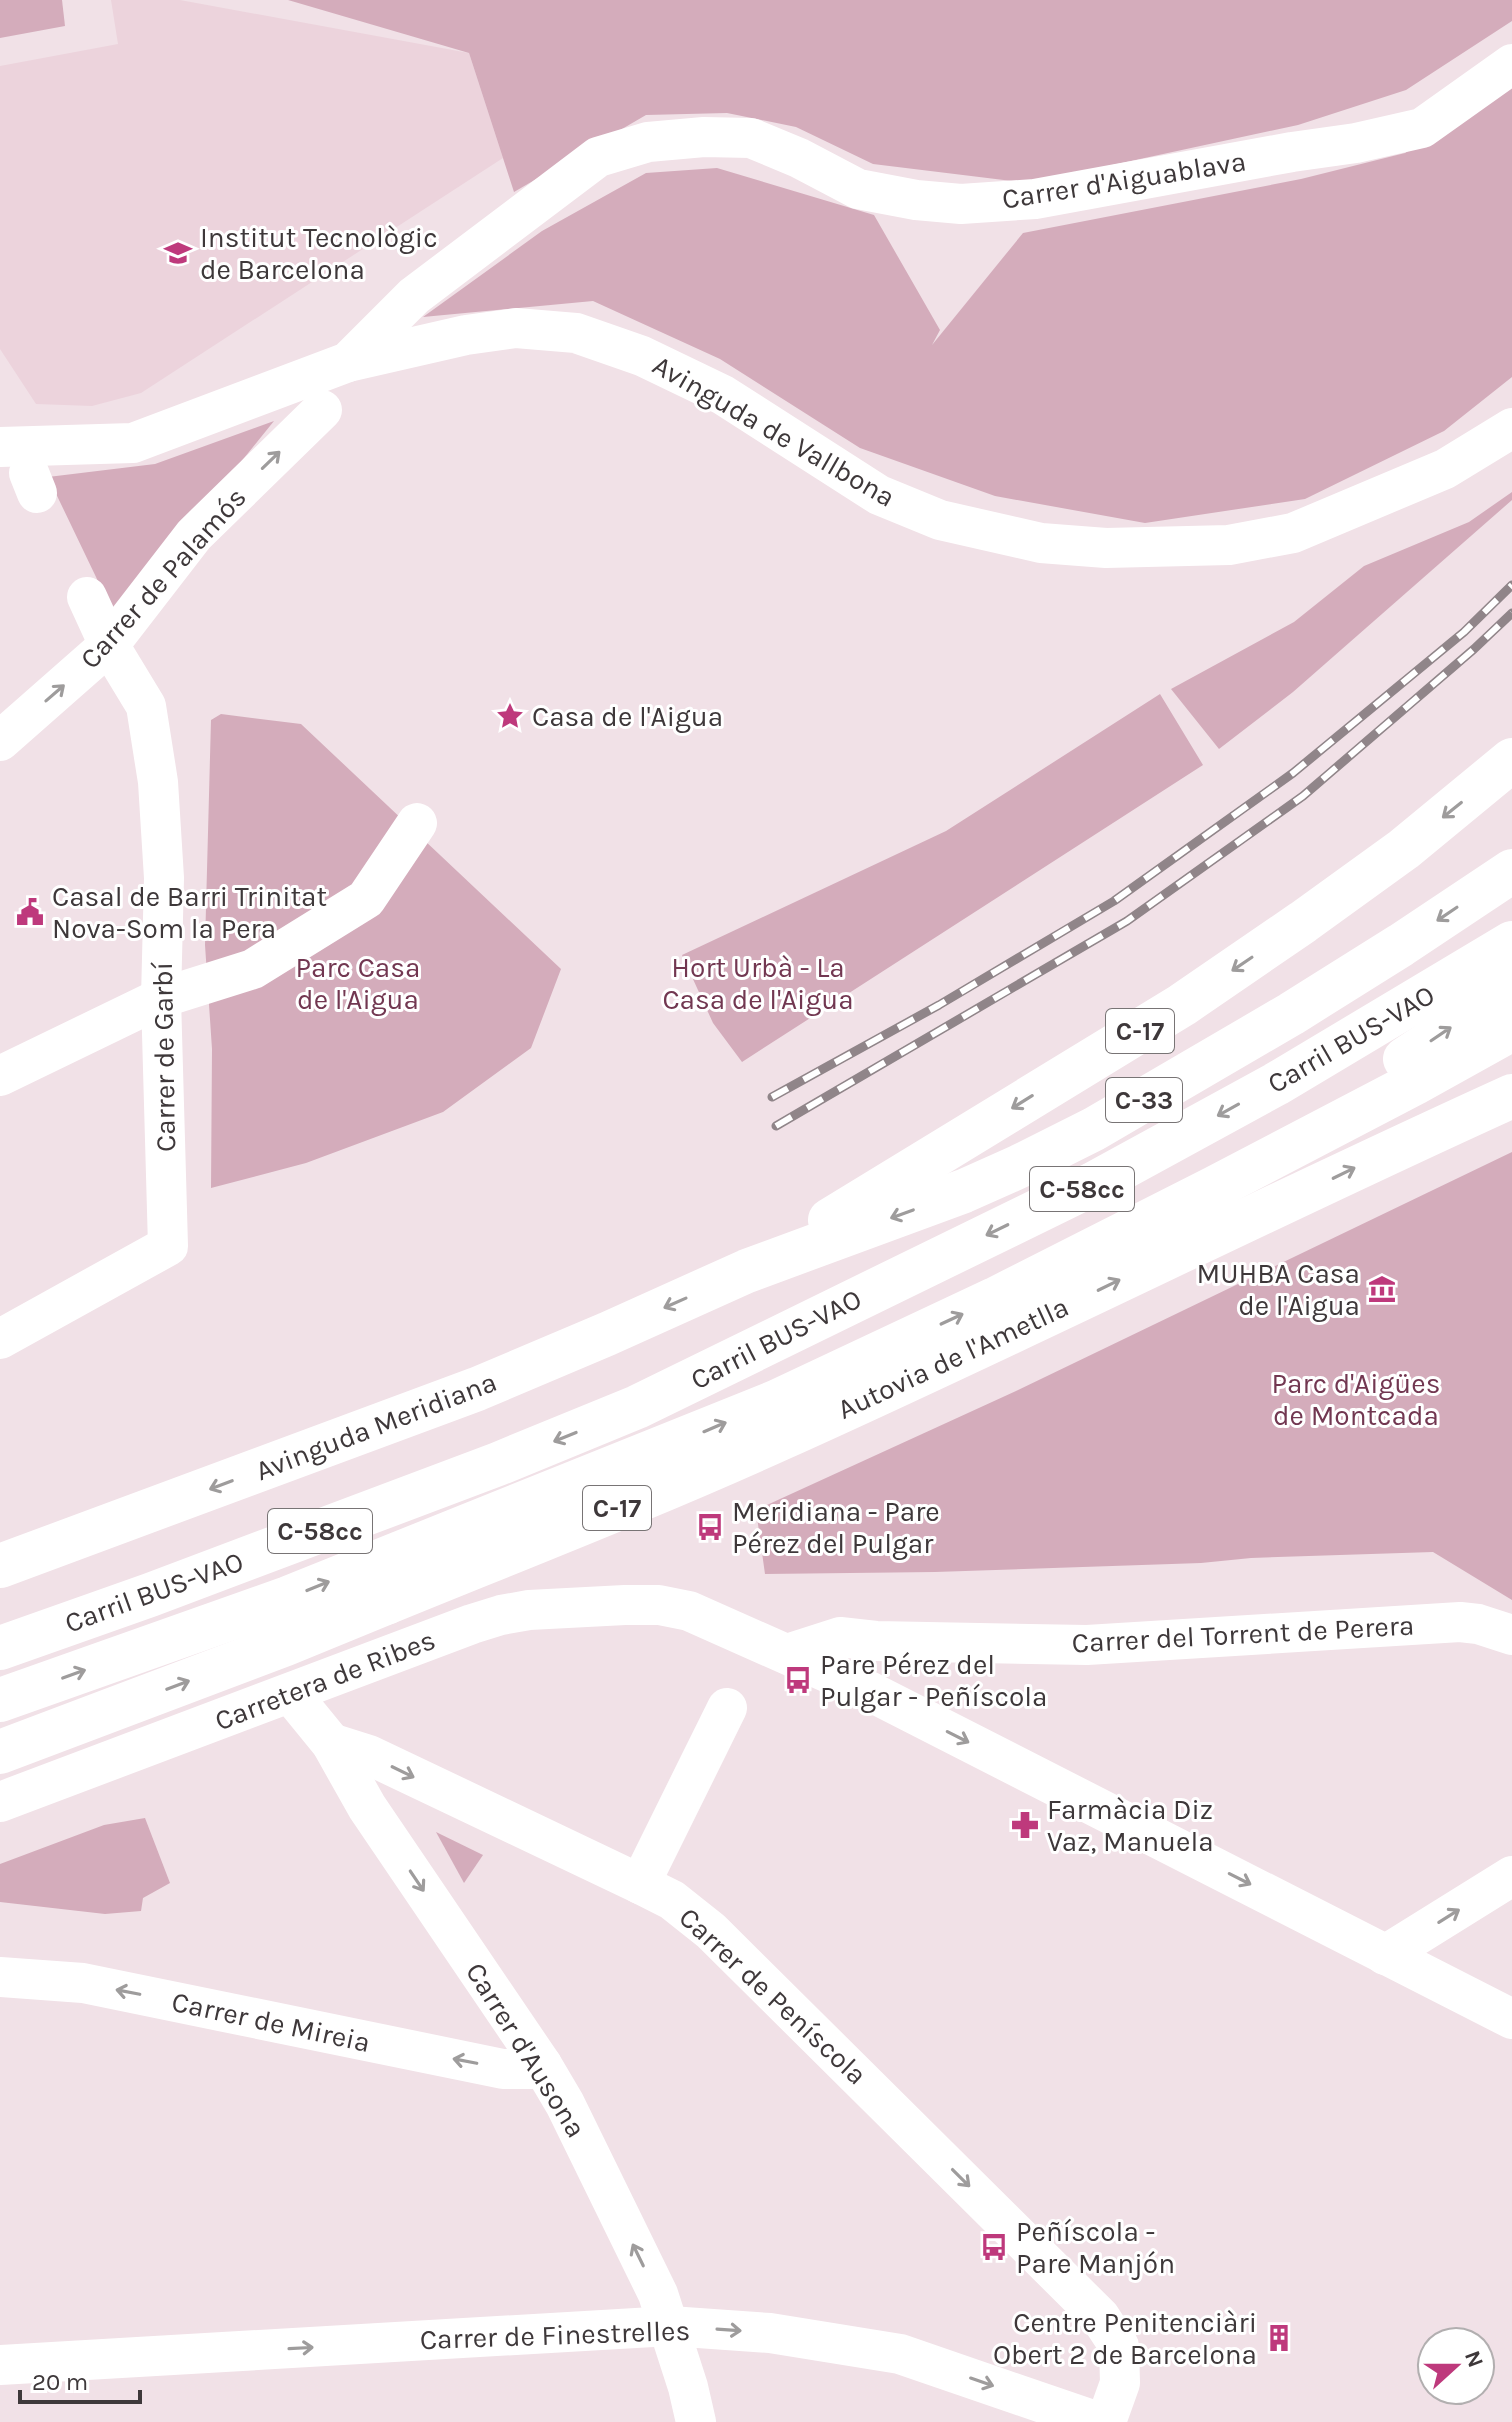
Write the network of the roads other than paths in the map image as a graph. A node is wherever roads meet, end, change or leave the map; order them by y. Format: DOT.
graph roads {
  1 [pos="1512,64"];
  2 [pos="348,362"];
  3 [pos="322,410"];
  4 [pos="1512,428"];
  5 [pos="22,471"];
  6 [pos="87,597"];
  7 [pos="109,645"];
  8 [pos="0,741"];
  9 [pos="1512,760"];
  10 [pos="417,823"];
  11 [pos="1512,871"];
  12 [pos="1512,943"];
  13 [pos="1512,988"];
  14 [pos="161,998"];
  15 [pos="1512,1029"];
  16 [pos="0,1076"];
  17 [pos="1512,1096"];
  18 [pos="1214,1188"];
  19 [pos="747,1271"];
  20 [pos="0,1339"];
  21 [pos="671,1446"];
  22 [pos="0,1566"];
  23 [pos="386,1603"];
  24 [pos="1512,1635"];
  25 [pos="876,1641"];
  26 [pos="0,1648"];
  27 [pos="787,1654"];
  28 [pos="867,1690"];
  29 [pos="291,1694"];
  30 [pos="0,1700"];
  31 [pos="727,1708"];
  32 [pos="331,1743"];
  33 [pos="0,1752"];
  34 [pos="0,1802"];
  35 [pos="1512,1876"];
  36 [pos="640,1884"];
  37 [pos="1385,1955"];
  38 [pos="0,1977"];
  39 [pos="1512,2019"];
  40 [pos="542,2065"];
  41 [pos="670,2326"];
  42 [pos="0,2365"];
  43 [pos="696,2422"];
  44 [pos="1098,2422"];
  45 [pos="1106,2422"];
  1 -- 2 [label="street, Carrer d'Aiguablava"];
  2 -- 4 [label="street, Avinguda de Vallbona"];
  2 -- 5 [label="street, Carrer d'Aiguablava"];
  7 -- 3 [label="street, Carrer de Palamós, one-way"];
  6 -- 7 [label="street, Carrer de Garbí"];
  8 -- 7 [label="street, Carrer de Palamós, one-way"];
  7 -- 14 [label="street, Carrer de Garbí"];
  9 -- 19 [label="highway, C-17, one-way"];
  10 -- 14 [label="street"];
  11 -- 19 [label="highway, C-33, one-way"];
  12 -- 26 [label="highway, Carril BUS-VAO / C-58cc, one-way"];
  18 -- 13 [label="highway, one-way"];
  14 -- 16 [label="street"];
  14 -- 20 [label="street, Carrer de Garbí"];
  15 -- 18 [label="highway"];
  23 -- 17 [label="highway, Autovia de l'Ametlla / C-17, one-way"];
  21 -- 18 [label="highway, one-way"];
  19 -- 22 [label="highway, Avinguda Meridiana, one-way"];
  21 -- 23 [label="highway"];
  30 -- 21 [label="highway, one-way"];
  33 -- 23 [label="highway, one-way"];
  24 -- 25 [label="street, Carrer del Torrent de Perera"];
  25 -- 27 [label="street, Carrer del Torrent de Perera"];
  25 -- 28 [label="street"];
  27 -- 28 [label="street, Carretera de Ribes"];
  27 -- 29 [label="street, Carretera de Ribes"];
  28 -- 37 [label="street, Carretera de Ribes, one-way"];
  29 -- 32 [label="street"];
  29 -- 34 [label="street, Carretera de Ribes"];
  31 -- 36 [label="street"];
  32 -- 36 [label="street, Carrer de Peníscola, one-way"];
  32 -- 40 [label="street, Carrer d'Ausona, one-way"];
  37 -- 35 [label="street, one-way"];
  36 -- 45 [label="street, Carrer de Peníscola, one-way"];
  37 -- 39 [label="street, Carretera de Ribes"];
  40 -- 38 [label="street, Carrer de Mireia, one-way"];
  41 -- 40 [label="street, Carrer d'Ausona, one-way"];
  42 -- 41 [label="street, Carrer de Finestrelles, one-way"];
  41 -- 43 [label="street, Carrer d'Ausona"];
  41 -- 44 [label="street, Carrer de Finestrelles, one-way"];
}
